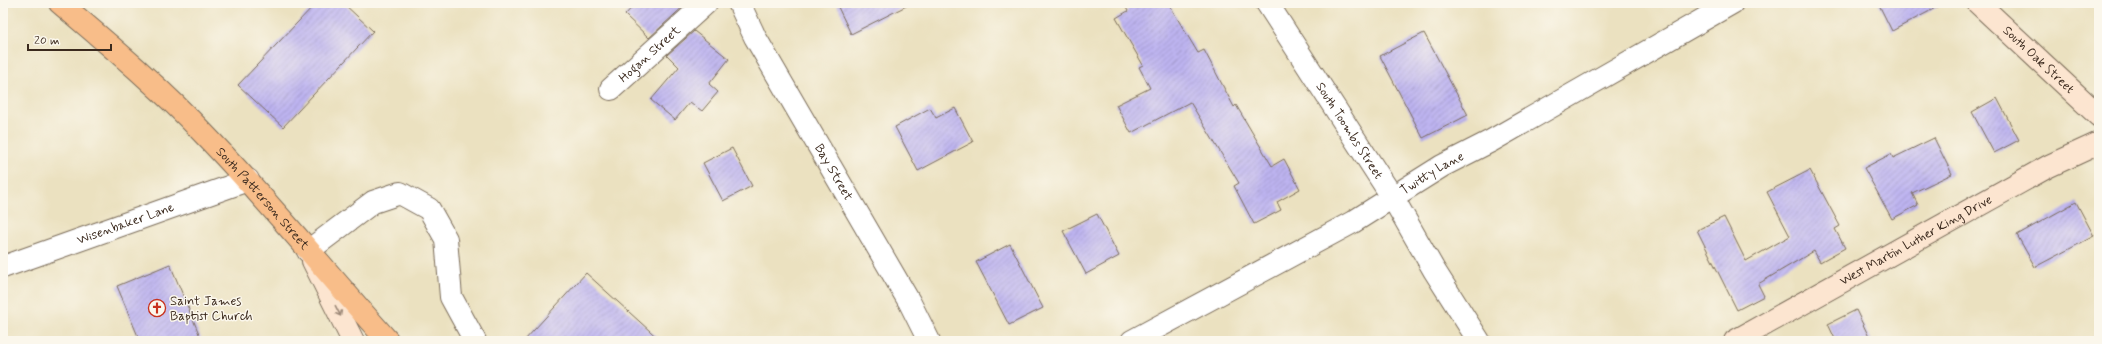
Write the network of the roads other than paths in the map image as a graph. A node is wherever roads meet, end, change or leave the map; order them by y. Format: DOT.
graph roads {
  1 [pos="60,3"];
  2 [pos="706,3"];
  3 [pos="739,3"];
  4 [pos="1267,3"];
  5 [pos="1732,3"];
  6 [pos="1978,3"];
  7 [pos="611,89"];
  8 [pos="2099,116"];
  9 [pos="2099,142"];
  10 [pos="248,180"];
  11 [pos="1393,198"];
  12 [pos="308,251"];
  13 [pos="3,266"];
  14 [pos="353,341"];
  15 [pos="388,341"];
  16 [pos="474,341"];
  17 [pos="929,341"];
  18 [pos="1132,341"];
  19 [pos="1479,341"];
  20 [pos="1735,341"];
  1 -- 10 [label="main road, South Patterson Street"];
  2 -- 7 [label="street, Hogan Street"];
  3 -- 17 [label="street, Bay Street"];
  4 -- 11 [label="street, South Toombs Street"];
  5 -- 11 [label="street, Twitty Lane"];
  6 -- 8 [label="street, South Oak Street"];
  9 -- 20 [label="street, West Martin Luther King Drive"];
  10 -- 12 [label="main road, South Patterson Street"];
  10 -- 13 [label="street, Wisenbaker Lane"];
  11 -- 18 [label="street, Twitty Lane"];
  11 -- 19 [label="street, South Toombs Street"];
  12 -- 14 [label="street, one-way"];
  12 -- 15 [label="main road"];
  12 -- 16 [label="street, South Patterson Street"];
}
